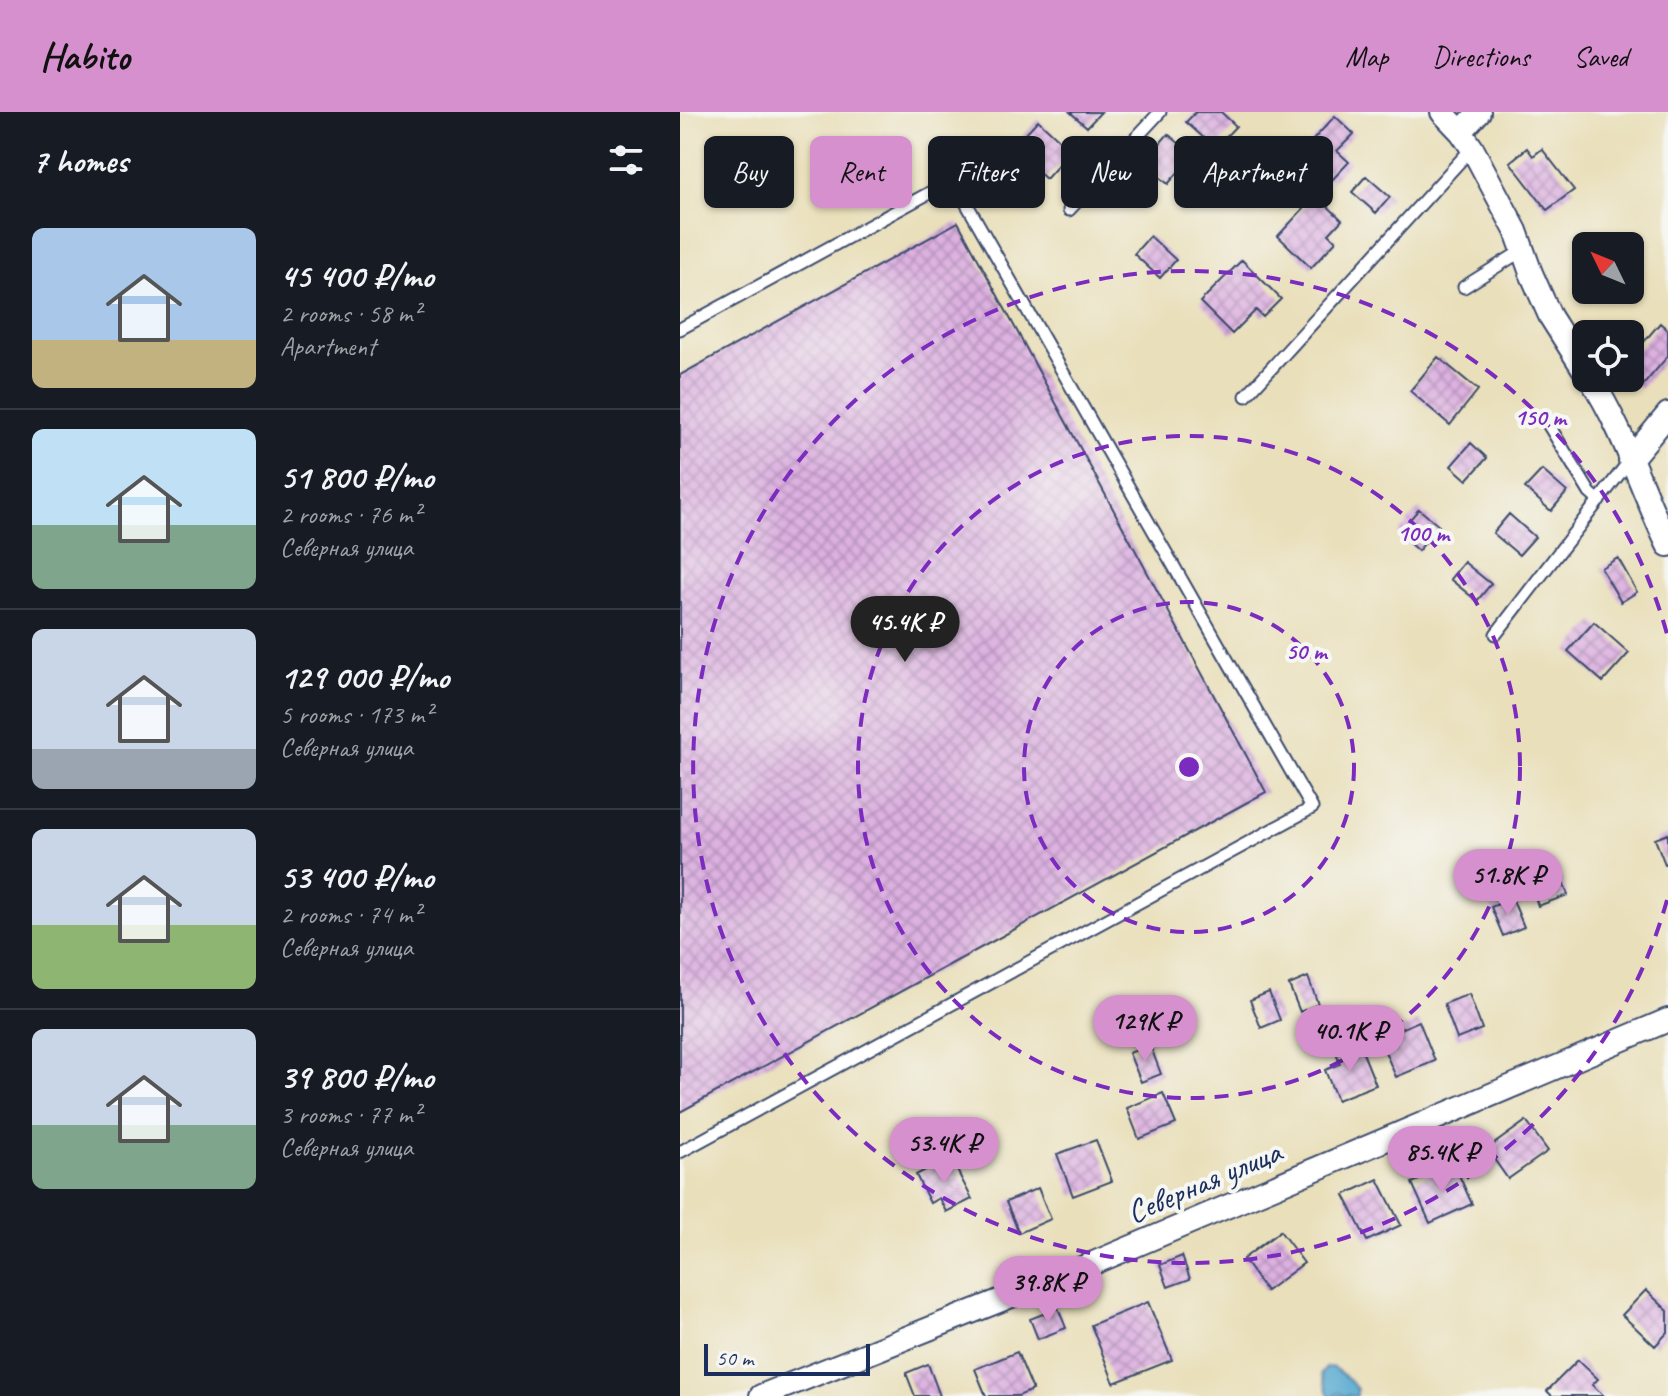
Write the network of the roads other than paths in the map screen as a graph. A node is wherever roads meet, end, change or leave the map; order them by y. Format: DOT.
graph roads {
  1 [pos="1160,112"];
  2 [pos="1442,112"];
  3 [pos="1479,112"];
  4 [pos="1467,140"];
  5 [pos="1069,210"];
  6 [pos="1523,250"];
  7 [pos="1464,287"];
  8 [pos="680,329"];
  9 [pos="1572,351"];
  10 [pos="1598,392"];
  11 [pos="1246,396"];
  12 [pos="1668,414"];
  13 [pos="1548,424"];
  14 [pos="1630,460"];
  15 [pos="1599,501"];
  16 [pos="1668,545"];
  17 [pos="1496,634"];
  18 [pos="1668,1020"];
  19 [pos="680,1152"];
  20 [pos="761,1396"];
  1 -- 5 [label="lane"];
  2 -- 4 [label="street"];
  3 -- 4 [label="street"];
  4 -- 6 [label="street"];
  4 -- 11 [label="lane"];
  6 -- 7 [label="lane"];
  6 -- 9 [label="street"];
  8 -- 19 [label="lane"];
  10 -- 14 [label="street"];
  12 -- 14 [label="street"];
  13 -- 15 [label="lane"];
  14 -- 15 [label="lane"];
  14 -- 16 [label="street"];
  15 -- 17 [label="lane"];
  18 -- 20 [label="street, Северная улица"];
}
